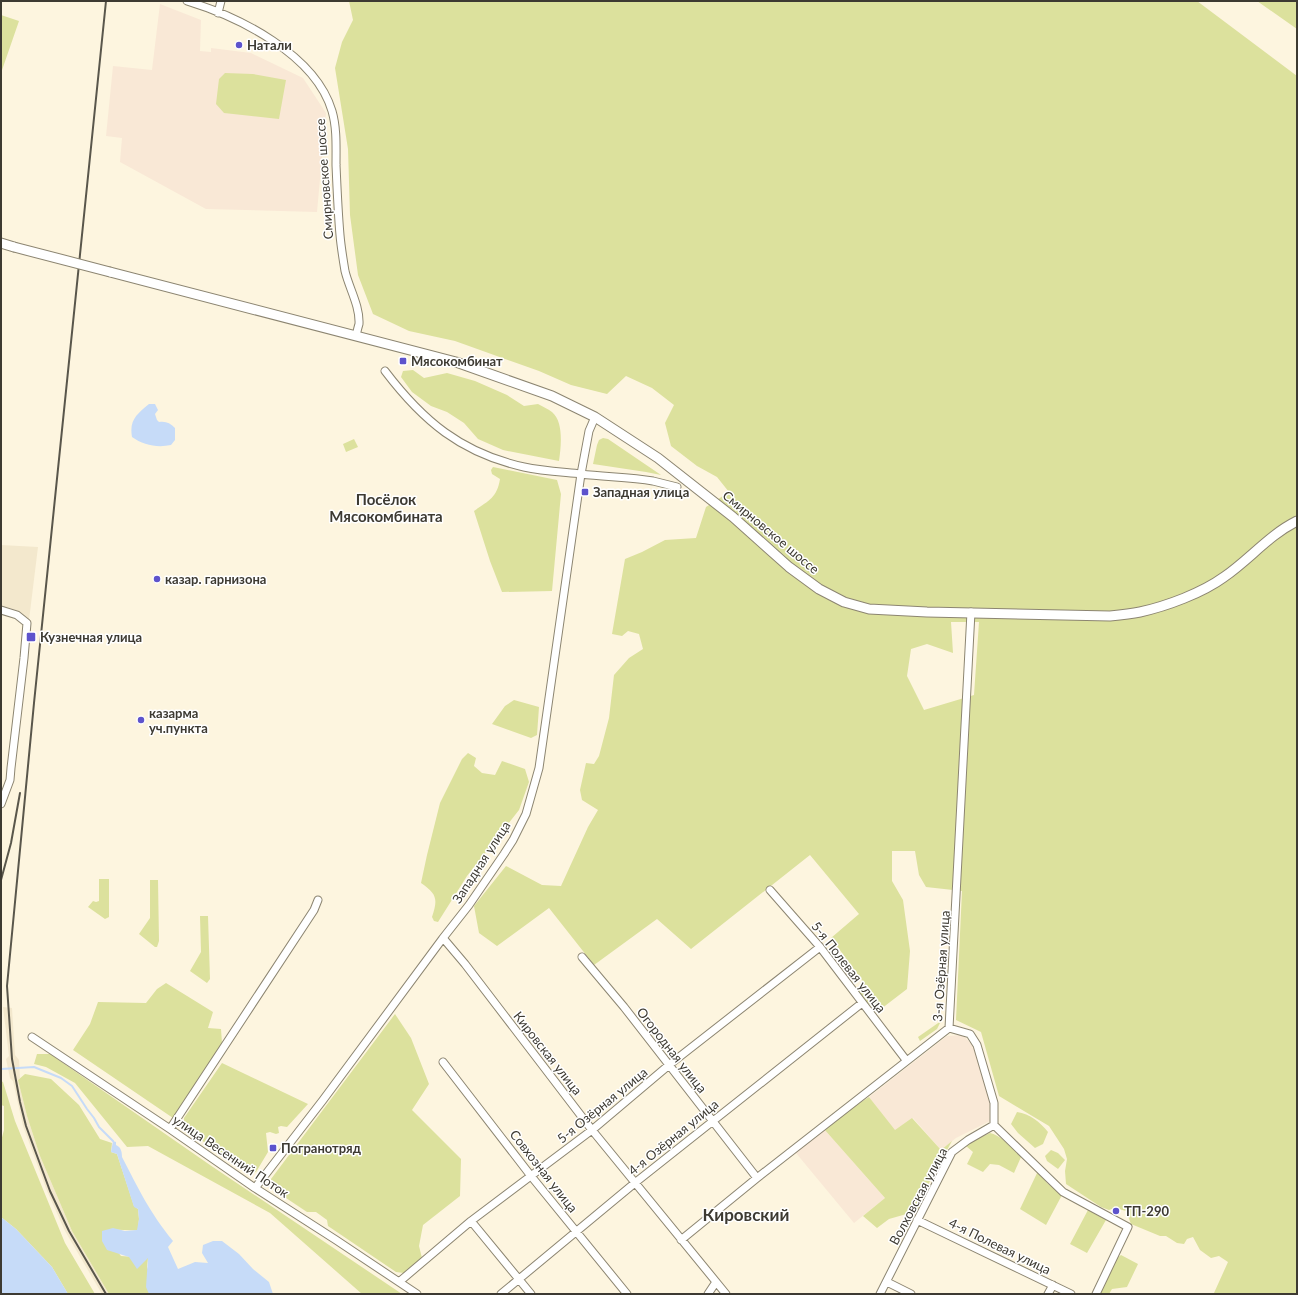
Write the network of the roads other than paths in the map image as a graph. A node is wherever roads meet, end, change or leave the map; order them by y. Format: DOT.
graph roads {
  1 [pos="187,1"];
  2 [pos="221,1"];
  3 [pos="218,13"];
  4 [pos="1,243"];
  5 [pos="356,335"];
  6 [pos="385,371"];
  7 [pos="596,417"];
  8 [pos="581,474"];
  9 [pos="677,487"];
  10 [pos="1297,521"];
  11 [pos="1,610"];
  12 [pos="971,612"];
  13 [pos="1,804"];
  14 [pos="770,890"];
  15 [pos="318,900"];
  16 [pos="443,938"];
  17 [pos="820,947"];
  18 [pos="582,957"];
  19 [pos="862,1003"];
  20 [pos="949,1028"];
  21 [pos="32,1037"];
  22 [pos="906,1060"];
  23 [pos="443,1062"];
  24 [pos="669,1065"];
  25 [pos="712,1121"];
  26 [pos="994,1125"];
  27 [pos="170,1129"];
  28 [pos="592,1130"];
  29 [pos="531,1176"];
  30 [pos="757,1178"];
  31 [pos="636,1182"];
  32 [pos="255,1188"];
  33 [pos="917,1220"];
  34 [pos="471,1222"];
  35 [pos="576,1231"];
  36 [pos="681,1240"];
  37 [pos="519,1279"];
  38 [pos="399,1282"];
  39 [pos="716,1282"];
  40 [pos="886,1282"];
  41 [pos="1053,1285"];
  42 [pos="417,1294"];
  43 [pos="501,1294"];
  44 [pos="531,1294"];
  45 [pos="626,1294"];
  46 [pos="708,1294"];
  47 [pos="726,1294"];
  48 [pos="880,1294"];
  49 [pos="911,1294"];
  50 [pos="1048,1294"];
  51 [pos="1071,1294"];
  52 [pos="1096,1294"];
  1 -- 3 [label="street, Смирновское шоссе"];
  2 -- 3 [label="street"];
  3 -- 5 [label="street, Смирновское шоссе"];
  4 -- 5 [label="main road, Смирновское шоссе, bridge"];
  5 -- 7 [label="main road, Смирновское шоссе"];
  6 -- 8 [label="street"];
  7 -- 8 [label="street, Западная улица"];
  7 -- 12 [label="main road, Смирновское шоссе"];
  8 -- 9 [label="street"];
  8 -- 16 [label="street, Западная улица"];
  10 -- 12 [label="main road, Смирновское шоссе"];
  11 -- 13 [label="street"];
  12 -- 20 [label="street, 3-я Озёрная улица"];
  14 -- 17 [label="street, 5-я Полевая улица"];
  15 -- 27 [label="street"];
  16 -- 28 [label="street, Кировская улица"];
  16 -- 32 [label="street, Западная улица"];
  17 -- 19 [label="street, 5-я Полевая улица"];
  17 -- 24 [label="street, 5-я Озёрная улица"];
  18 -- 24 [label="street, Огородная улица"];
  19 -- 22 [label="street, 5-я Полевая улица"];
  19 -- 25 [label="street, 4-я Озёрная улица"];
  20 -- 22 [label="street, 3-я Озёрная улица"];
  20 -- 26 [label="street"];
  21 -- 27 [label="street, улица Весенний Поток"];
  22 -- 30 [label="street, 3-я Озёрная улица"];
  23 -- 29 [label="street, Совхозная улица"];
  24 -- 25 [label="street, Огородная улица"];
  24 -- 28 [label="street, 5-я Озёрная улица"];
  25 -- 30 [label="street, Огородная улица"];
  25 -- 31 [label="street, 4-я Озёрная улица"];
  26 -- 33 [label="street, Волховская улица"];
  26 -- 52 [label="street"];
  27 -- 32 [label="street, улица Весенний Поток"];
  28 -- 29 [label="street, 5-я Озёрная улица"];
  28 -- 31 [label="street, Кировская улица"];
  29 -- 34 [label="street, 5-я Озёрная улица"];
  29 -- 35 [label="street, Совхозная улица"];
  30 -- 36 [label="street, 3-я Озёрная улица"];
  31 -- 35 [label="street, 4-я Озёрная улица"];
  31 -- 36 [label="street, Кировская улица"];
  32 -- 38 [label="street, улица Весенний Поток"];
  33 -- 40 [label="street, Волховская улица"];
  33 -- 41 [label="street, 4-я Полевая улица"];
  34 -- 37 [label="street"];
  34 -- 38 [label="street, 5-я Озёрная улица"];
  35 -- 37 [label="street, 4-я Озёрная улица"];
  35 -- 45 [label="street, Совхозная улица"];
  36 -- 39 [label="street, Кировская улица"];
  37 -- 43 [label="street, 4-я Озёрная улица"];
  37 -- 44 [label="street"];
  38 -- 42 [label="street, улица Весенний Поток"];
  39 -- 46 [label="street"];
  39 -- 47 [label="street, Кировская улица"];
  40 -- 48 [label="street, Волховская улица"];
  40 -- 49 [label="street"];
  41 -- 50 [label="street"];
  41 -- 51 [label="street, 4-я Полевая улица"];
}
